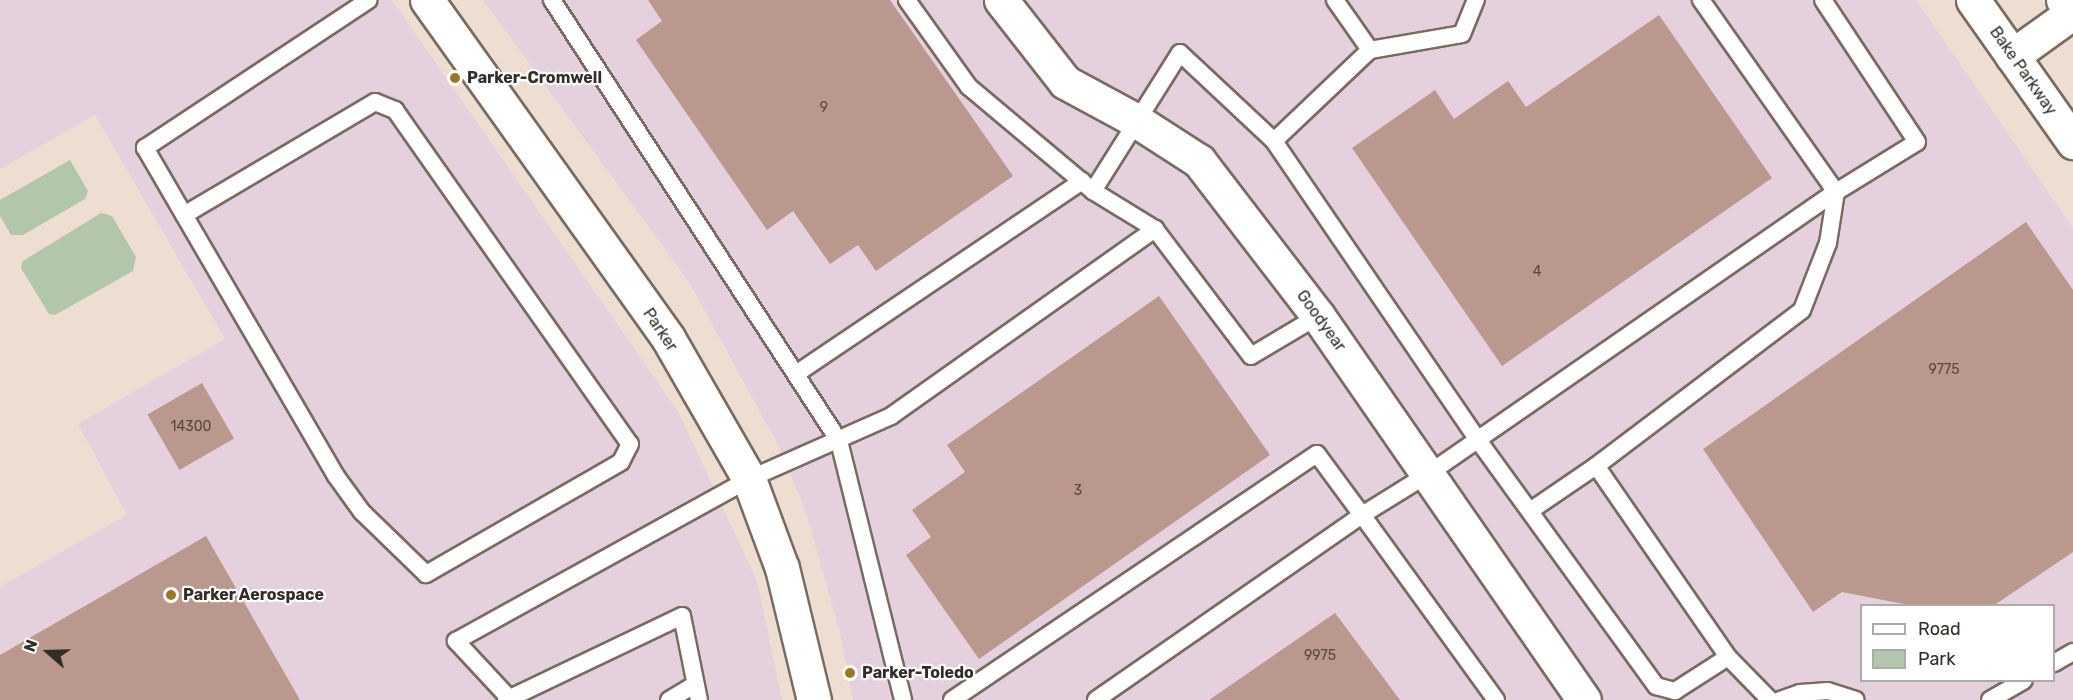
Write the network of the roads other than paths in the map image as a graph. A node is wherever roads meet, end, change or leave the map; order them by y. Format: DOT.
graph roads {
  1 [pos="369,0"];
  2 [pos="427,0"];
  3 [pos="552,0"];
  4 [pos="907,0"];
  5 [pos="1001,0"];
  6 [pos="1335,0"];
  7 [pos="1476,0"];
  8 [pos="1701,0"];
  9 [pos="1823,0"];
  10 [pos="1973,0"];
  11 [pos="2070,10"];
  12 [pos="1370,50"];
  13 [pos="2012,56"];
  14 [pos="1137,121"];
  15 [pos="1274,141"];
  16 [pos="2073,142"];
  17 [pos="1087,186"];
  18 [pos="1836,192"];
  19 [pos="184,215"];
  20 [pos="1155,229"];
  21 [pos="1318,316"];
  22 [pos="796,374"];
  23 [pos="1478,440"];
  24 [pos="839,441"];
  25 [pos="1596,466"];
  26 [pos="1428,474"];
  27 [pos="749,479"];
  28 [pos="1530,512"];
  29 [pos="1362,515"];
  30 [pos="2073,652"];
  31 [pos="1728,657"];
  32 [pos="2055,662"];
  33 [pos="2022,682"];
  34 [pos="697,692"];
  35 [pos="508,699"];
  36 [pos="669,700"];
  37 [pos="814,700"];
  38 [pos="903,700"];
  39 [pos="952,700"];
  40 [pos="1096,700"];
  41 [pos="1496,700"];
  42 [pos="1584,700"];
  43 [pos="1770,700"];
  44 [pos="1780,700"];
  45 [pos="1856,700"];
  46 [pos="1990,700"];
  1 -- 19 [label="lane"];
  2 -- 27 [label="street, Parker"];
  3 -- 22 [label="lane"];
  4 -- 17 [label="lane"];
  5 -- 14 [label="street, Goodyear"];
  6 -- 12 [label="lane"];
  7 -- 12 [label="lane"];
  8 -- 18 [label="lane"];
  9 -- 18 [label="lane"];
  10 -- 13 [label="street, Bake Parkway"];
  11 -- 13 [label="street"];
  12 -- 15 [label="lane"];
  13 -- 16 [label="street, Bake Parkway"];
  14 -- 15 [label="lane"];
  14 -- 17 [label="lane"];
  14 -- 21 [label="street, Goodyear"];
  15 -- 23 [label="lane"];
  17 -- 20 [label="lane"];
  17 -- 22 [label="lane"];
  18 -- 23 [label="lane"];
  18 -- 25 [label="lane"];
  19 -- 19 [label="lane"];
  20 -- 21 [label="lane"];
  20 -- 24 [label="lane"];
  21 -- 26 [label="street, Goodyear"];
  22 -- 24 [label="lane"];
  23 -- 26 [label="lane"];
  23 -- 28 [label="lane"];
  24 -- 27 [label="lane"];
  24 -- 38 [label="lane"];
  25 -- 28 [label="lane"];
  25 -- 31 [label="lane"];
  26 -- 29 [label="lane"];
  26 -- 42 [label="street, Goodyear"];
  27 -- 35 [label="lane"];
  27 -- 37 [label="street, Parker"];
  28 -- 31 [label="lane"];
  29 -- 39 [label="lane"];
  29 -- 40 [label="lane"];
  29 -- 41 [label="lane"];
  30 -- 32 [label="lane"];
  31 -- 43 [label="lane"];
  33 -- 46 [label="lane"];
  34 -- 35 [label="lane"];
  34 -- 36 [label="lane"];
  44 -- 45 [label="lane"];
}
